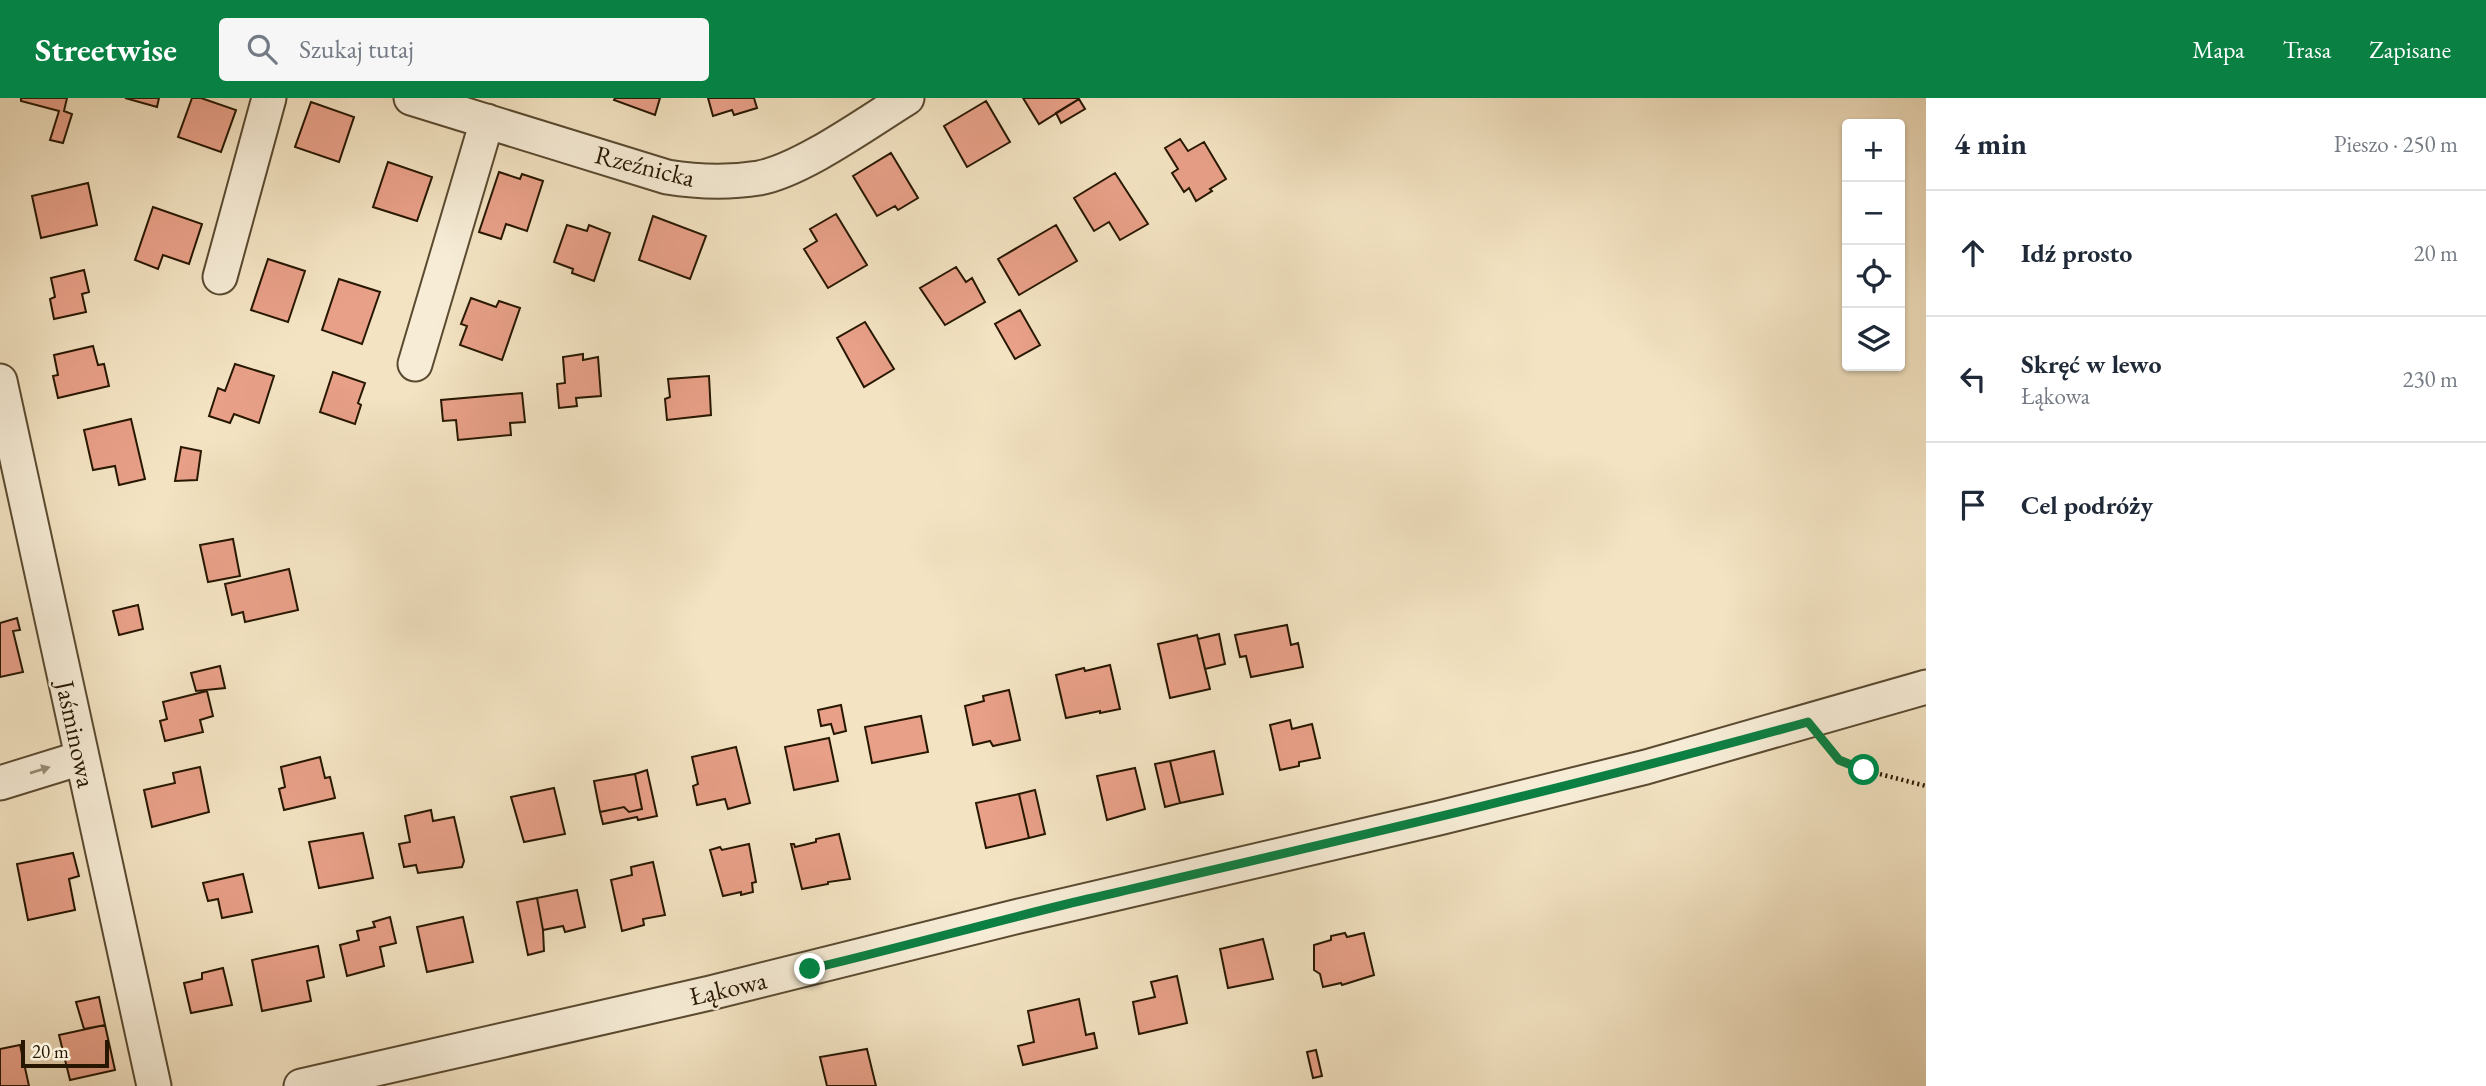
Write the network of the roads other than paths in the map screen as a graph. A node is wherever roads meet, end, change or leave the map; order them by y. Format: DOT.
graph roads {
  1 [pos="269,98"];
  2 [pos="411,98"];
  3 [pos="907,98"];
  4 [pos="487,121"];
  5 [pos="220,277"];
  6 [pos="415,365"];
  7 [pos="0,381"];
  8 [pos="1926,687"];
  9 [pos="81,758"];
  10 [pos="0,783"];
  11 [pos="154,1086"];
  12 [pos="302,1086"];
  1 -- 5 [label="street"];
  2 -- 4 [label="street, Rzeźnicka"];
  3 -- 4 [label="street, Rzeźnicka"];
  4 -- 6 [label="street"];
  7 -- 9 [label="street, Jaśminowa"];
  8 -- 12 [label="street, Łąkowa"];
  10 -- 9 [label="street, one-way"];
  9 -- 11 [label="street, Jaśminowa"];
}
